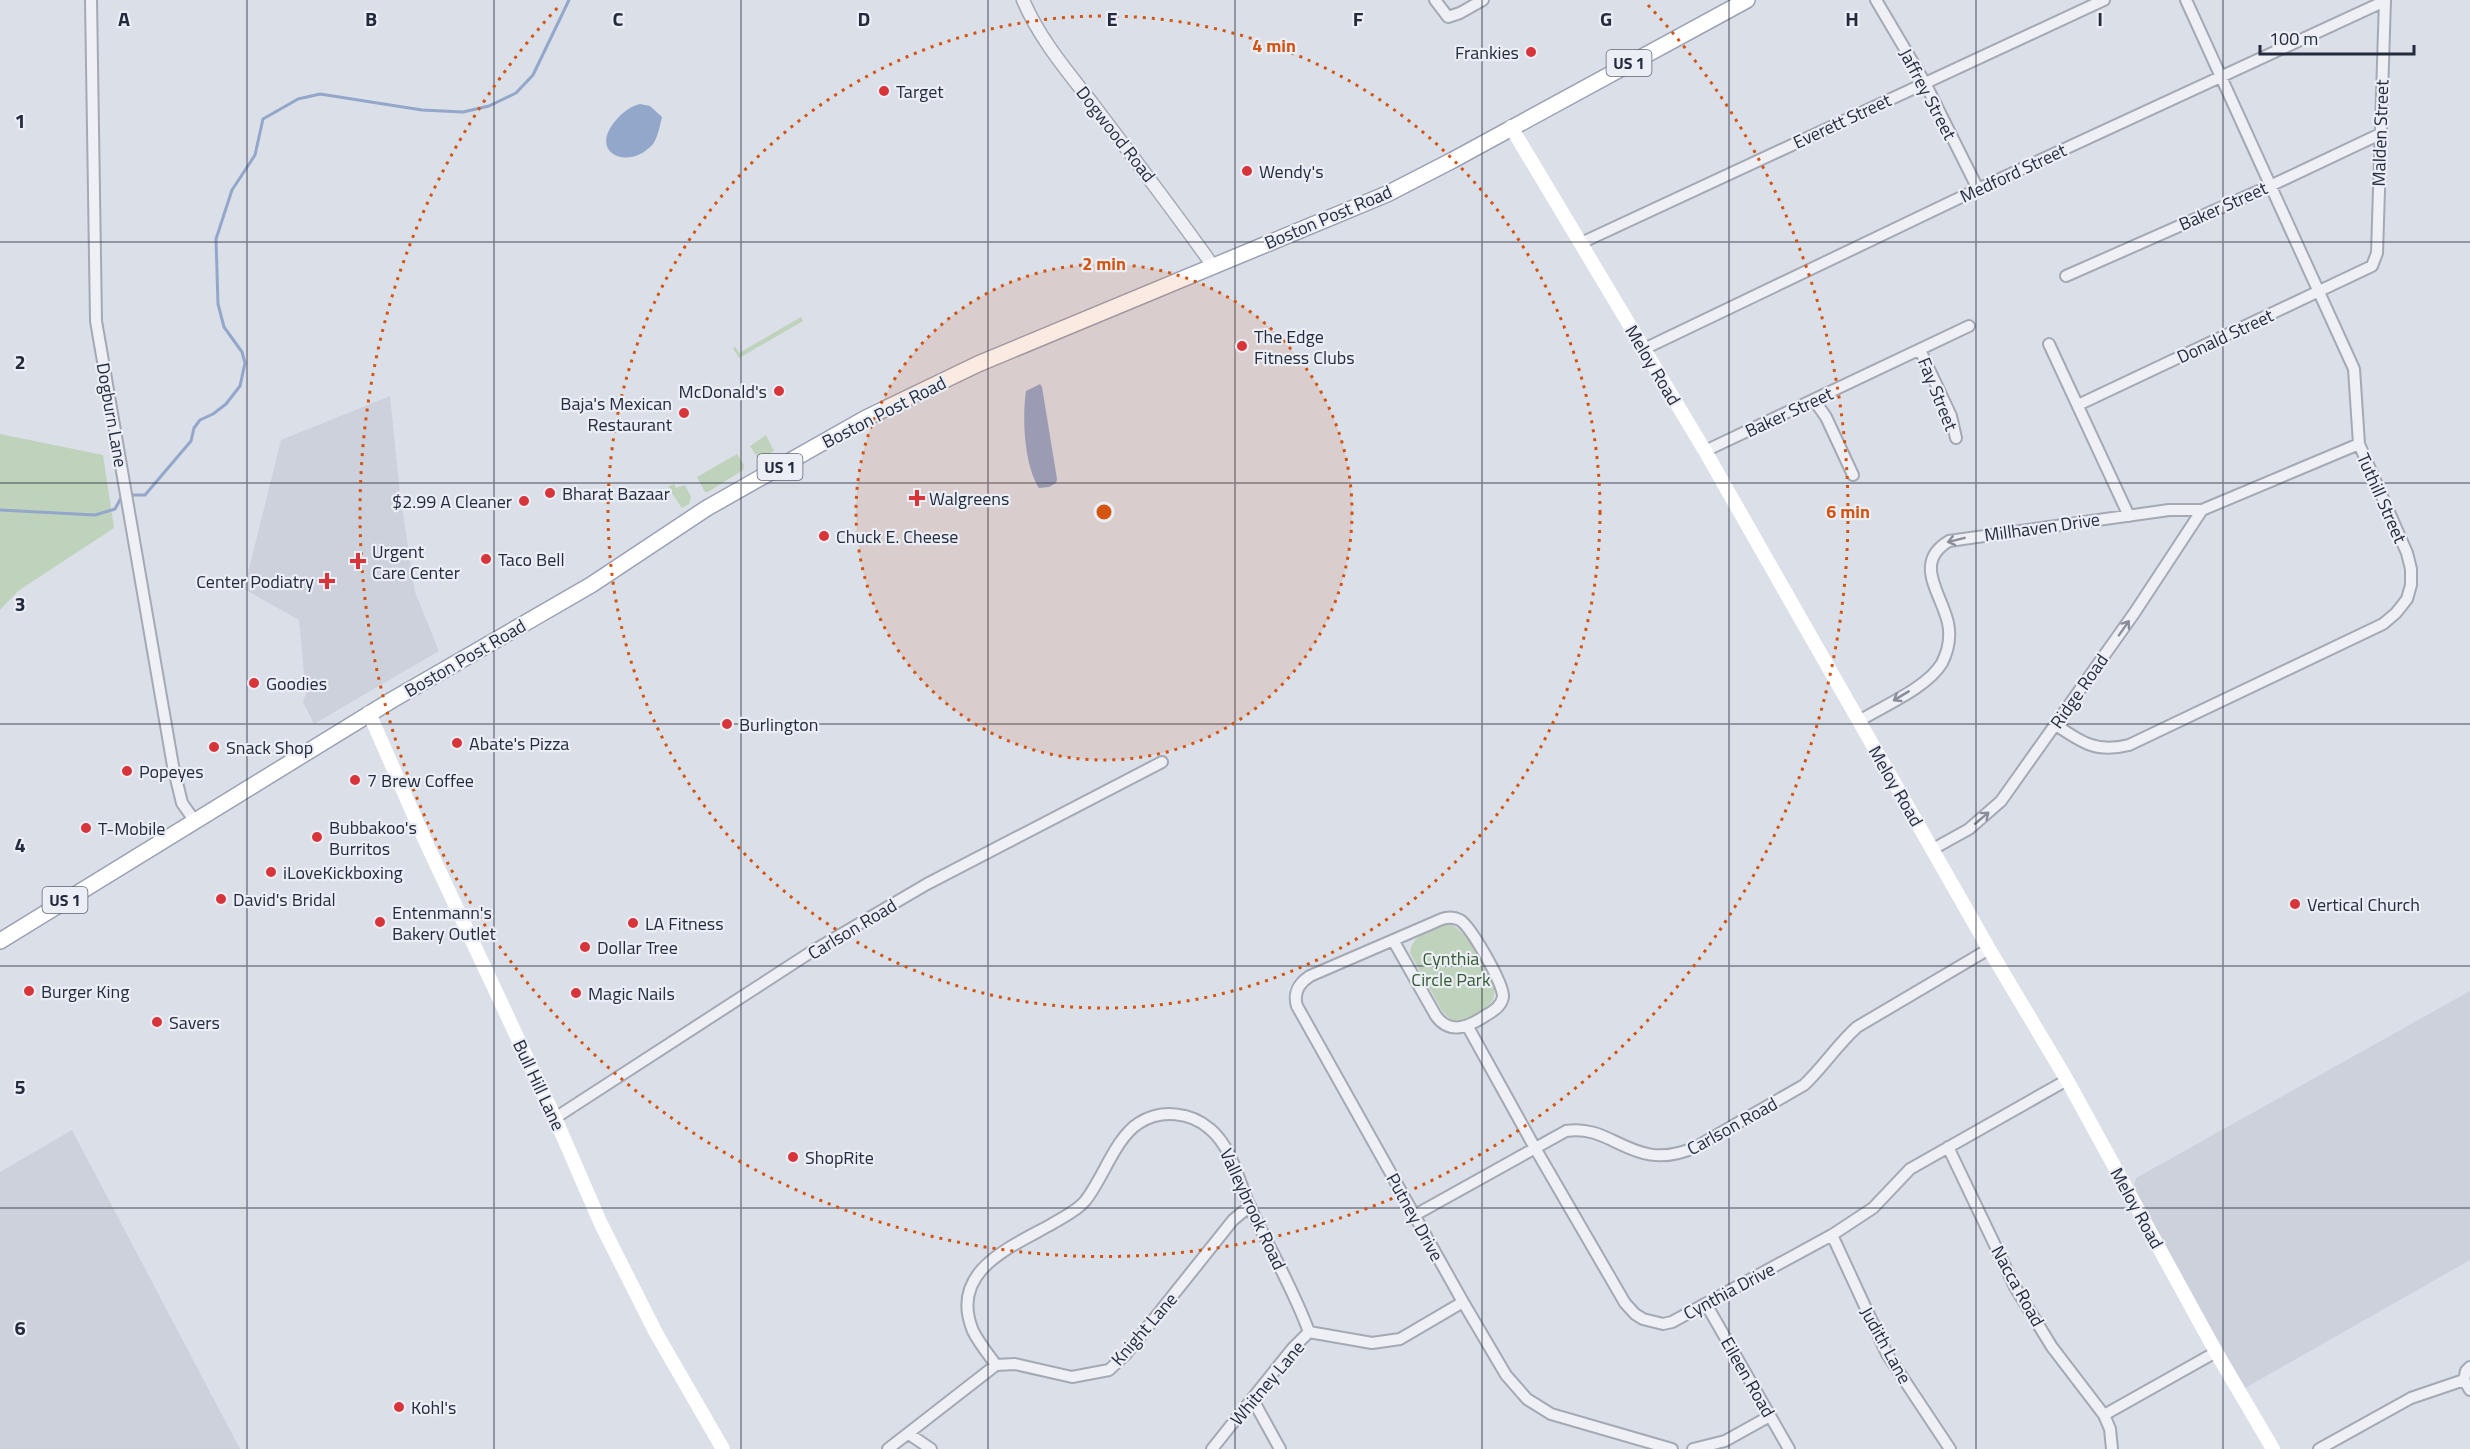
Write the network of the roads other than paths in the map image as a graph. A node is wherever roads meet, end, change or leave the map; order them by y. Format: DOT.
graph roads {
  1 [pos="91,0"];
  2 [pos="1023,0"];
  3 [pos="1435,0"];
  4 [pos="1483,0"];
  5 [pos="1747,0"];
  6 [pos="1876,0"];
  7 [pos="2104,0"];
  8 [pos="2186,0"];
  9 [pos="2385,1"];
  10 [pos="2222,77"];
  11 [pos="1925,83"];
  12 [pos="1511,127"];
  13 [pos="2380,134"];
  14 [pos="2270,186"];
  15 [pos="1978,189"];
  16 [pos="1581,243"];
  17 [pos="1213,266"];
  18 [pos="2372,266"];
  19 [pos="2066,276"];
  20 [pos="2319,292"];
  21 [pos="1969,326"];
  22 [pos="2049,344"];
  23 [pos="1644,349"];
  24 [pos="1920,350"];
  25 [pos="1814,400"];
  26 [pos="2078,405"];
  27 [pos="1956,438"];
  28 [pos="2359,444"];
  29 [pos="1705,451"];
  30 [pos="1853,476"];
  31 [pos="2202,510"];
  32 [pos="2128,516"];
  33 [pos="369,713"];
  34 [pos="1859,721"];
  35 [pos="2056,725"];
  36 [pos="1162,762"];
  37 [pos="194,820"];
  38 [pos="1933,849"];
  39 [pos="1394,940"];
  40 [pos="0,941"];
  41 [pos="1989,950"];
  42 [pos="1468,1027"];
  43 [pos="2067,1080"];
  44 [pos="555,1118"];
  45 [pos="1948,1147"];
  46 [pos="1535,1148"];
  47 [pos="1250,1206"];
  48 [pos="1415,1215"];
  49 [pos="1832,1236"];
  50 [pos="1462,1302"];
  51 [pos="1706,1304"];
  52 [pos="1309,1332"];
  53 [pos="2216,1352"];
  54 [pos="996,1365"];
  55 [pos="2470,1367"];
  56 [pos="2464,1380"];
  57 [pos="2470,1390"];
  58 [pos="1253,1400"];
  59 [pos="2104,1415"];
  60 [pos="1770,1416"];
  61 [pos="909,1434"];
  62 [pos="1638,1445"];
  63 [pos="723,1449"];
  64 [pos="888,1449"];
  65 [pos="931,1449"];
  66 [pos="1212,1449"];
  67 [pos="1280,1449"];
  68 [pos="1672,1449"];
  69 [pos="1693,1449"];
  70 [pos="1789,1449"];
  71 [pos="1950,1449"];
  72 [pos="2112,1449"];
  73 [pos="2273,1449"];
  74 [pos="2319,1449"];
  1 -- 37 [label="street, Dogburn Lane"];
  2 -- 17 [label="street, Dogwood Road"];
  3 -- 4 [label="street"];
  5 -- 12 [label="main road, Boston Post Road / US 1"];
  6 -- 11 [label="street, Jaffrey Street"];
  7 -- 11 [label="street, Everett Street"];
  8 -- 10 [label="street, Tuthill Street"];
  9 -- 10 [label="street, Medford Street"];
  9 -- 13 [label="street, Malden Street"];
  10 -- 14 [label="street, Tuthill Street"];
  10 -- 15 [label="street, Medford Street"];
  11 -- 15 [label="street, Jaffrey Street"];
  11 -- 16 [label="street, Everett Street"];
  12 -- 16 [label="main road, Meloy Road"];
  12 -- 17 [label="main road, Boston Post Road / US 1"];
  13 -- 14 [label="street, Baker Street"];
  13 -- 18 [label="street, Malden Street"];
  14 -- 19 [label="street, Baker Street"];
  14 -- 20 [label="street, Tuthill Street"];
  15 -- 23 [label="street, Medford Street"];
  16 -- 23 [label="main road, Meloy Road"];
  17 -- 33 [label="main road, Boston Post Road / US 1"];
  18 -- 20 [label="street, Donald Street"];
  20 -- 26 [label="street, Donald Street"];
  20 -- 28 [label="street, Tuthill Street"];
  21 -- 24 [label="street, Baker Street"];
  22 -- 26 [label="street"];
  23 -- 29 [label="main road, Meloy Road"];
  24 -- 25 [label="street, Baker Street"];
  24 -- 27 [label="street, Fay Street"];
  25 -- 29 [label="street, Baker Street"];
  25 -- 30 [label="street"];
  26 -- 32 [label="street"];
  28 -- 31 [label="street, Millhaven Drive"];
  28 -- 35 [label="street, Tuthill Street"];
  29 -- 34 [label="main road, Meloy Road"];
  31 -- 32 [label="street, Millhaven Drive"];
  35 -- 31 [label="street, Ridge Road, one-way"];
  32 -- 34 [label="street, Millhaven Drive, one-way"];
  33 -- 37 [label="main road, Boston Post Road / US 1"];
  33 -- 44 [label="main road, Bull Hill Lane"];
  34 -- 38 [label="main road, Meloy Road"];
  38 -- 35 [label="street, Ridge Road, one-way"];
  36 -- 44 [label="street, Carlson Road"];
  37 -- 40 [label="main road, Boston Post Road / US 1"];
  38 -- 41 [label="main road, Meloy Road"];
  39 -- 42 [label="street"];
  39 -- 42 [label="street"];
  39 -- 48 [label="street, Putney Drive"];
  41 -- 43 [label="main road, Meloy Road"];
  41 -- 46 [label="street, Carlson Road"];
  42 -- 46 [label="street, Cynthia Drive"];
  43 -- 45 [label="street, Cynthia Drive"];
  43 -- 53 [label="main road, Meloy Road"];
  44 -- 63 [label="main road, Bull Hill Lane"];
  45 -- 49 [label="street, Cynthia Drive"];
  45 -- 59 [label="street, Nacca Road"];
  46 -- 48 [label="street, Carlson Road"];
  46 -- 51 [label="street, Cynthia Drive"];
  47 -- 52 [label="street, Valleybrook Road"];
  47 -- 54 [label="street, Knight Lane"];
  47 -- 54 [label="street, Valleybrook Road"];
  48 -- 50 [label="street, Putney Drive"];
  49 -- 51 [label="street, Cynthia Drive"];
  49 -- 71 [label="street, Judith Lane"];
  50 -- 52 [label="street, Whitney Lane"];
  50 -- 62 [label="street, Putney Drive"];
  51 -- 60 [label="street, Eileen Road"];
  52 -- 58 [label="street, Whitney Lane"];
  53 -- 59 [label="street"];
  53 -- 73 [label="main road, Meloy Road"];
  54 -- 61 [label="street"];
  55 -- 56 [label="street"];
  56 -- 57 [label="street"];
  56 -- 74 [label="street"];
  58 -- 66 [label="street, Whitney Lane"];
  58 -- 67 [label="street"];
  59 -- 72 [label="street"];
  60 -- 69 [label="street"];
  60 -- 70 [label="street, Eileen Road"];
  61 -- 64 [label="street"];
  61 -- 65 [label="street"];
  62 -- 68 [label="street, Putney Drive"];
}
